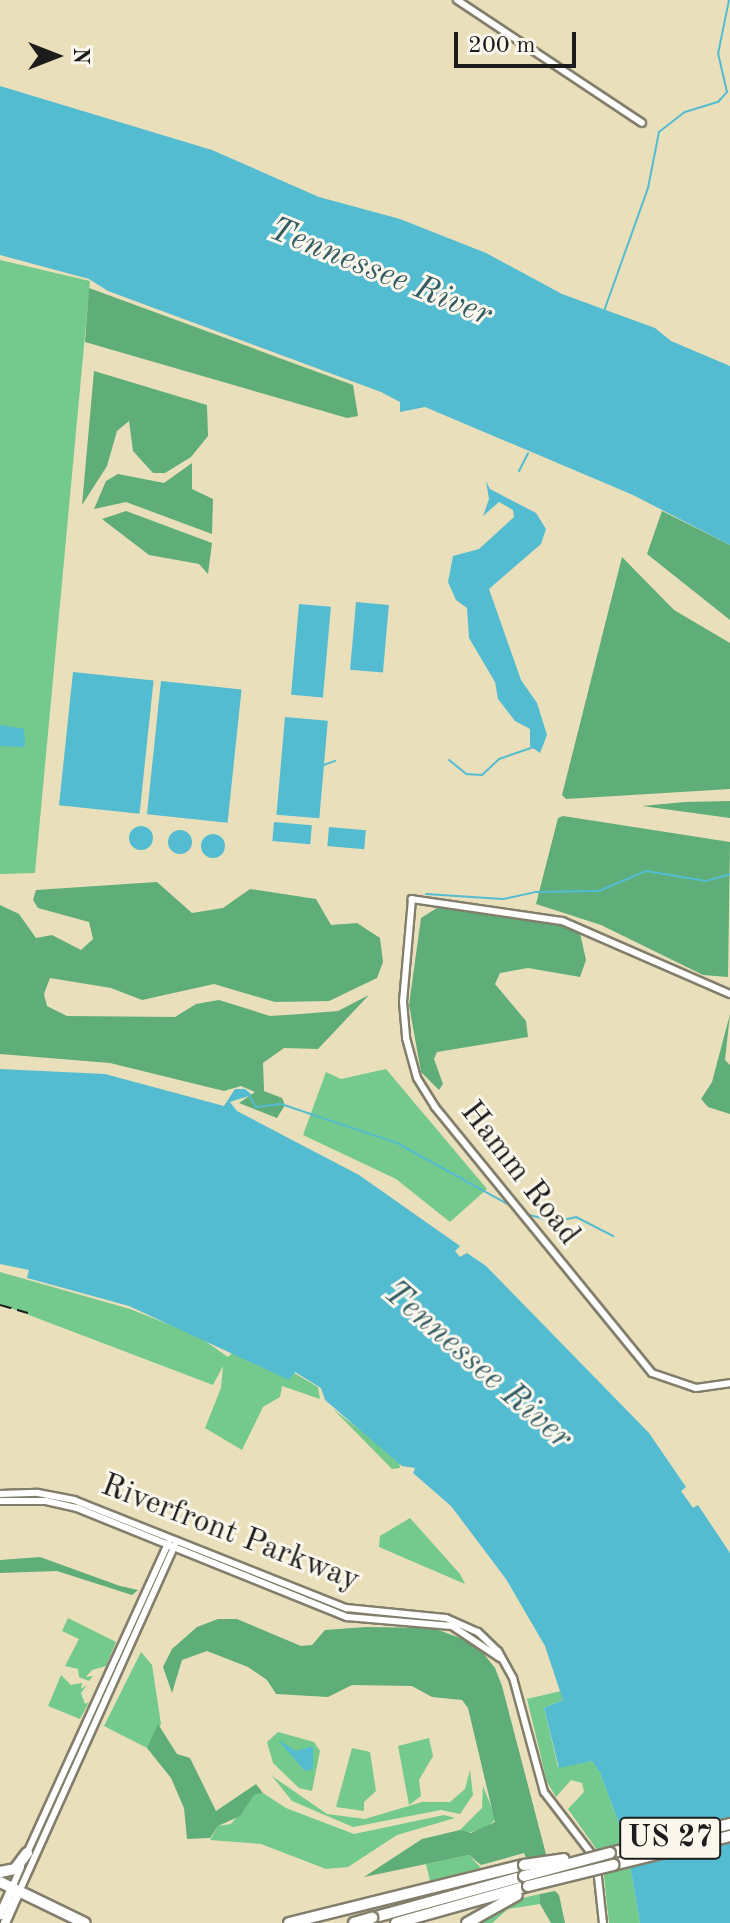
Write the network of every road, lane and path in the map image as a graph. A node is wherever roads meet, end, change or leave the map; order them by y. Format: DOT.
graph roads {
  1 [pos="457,0"];
  2 [pos="642,123"];
  3 [pos="730,994"];
  4 [pos="730,1383"];
  5 [pos="0,1494"];
  6 [pos="0,1501"];
  7 [pos="173,1541"];
  8 [pos="730,1824"];
  9 [pos="730,1836"];
  10 [pos="27,1853"];
  11 [pos="0,1872"];
  12 [pos="526,1880"];
  13 [pos="0,1882"];
  14 [pos="16,1890"];
  15 [pos="355,1908"];
  16 [pos="0,1915"];
  17 [pos="367,1920"];
  18 [pos="5,1923"];
  19 [pos="85,1923"];
  20 [pos="289,1923"];
  21 [pos="354,1923"];
  22 [pos="396,1923"];
  23 [pos="467,1923"];
  24 [pos="603,1923"];
  1 -- 2 [label="main road"];
  3 -- 4 [label="main road, Hamm Road"];
  5 -- 7 [label="main road, Riverfront Parkway"];
  6 -- 7 [label="main road, Riverfront Parkway"];
  7 -- 10 [label="main road"];
  7 -- 14 [label="main road"];
  7 -- 24 [label="main road, Riverfront Parkway"];
  8 -- 12 [label="highway, US 27, bridge"];
  9 -- 12 [label="highway, US 27, bridge"];
  10 -- 11 [label="highway"];
  10 -- 14 [label="main road"];
  12 -- 15 [label="highway"];
  12 -- 17 [label="highway"];
  12 -- 22 [label="highway"];
  12 -- 23 [label="highway"];
  13 -- 14 [label="highway"];
  14 -- 16 [label="main road"];
  14 -- 18 [label="main road"];
  14 -- 19 [label="highway"];
  15 -- 17 [label="main road"];
  15 -- 20 [label="highway"];
  15 -- 21 [label="main road"];
  17 -- 21 [label="highway, bridge"];
}
